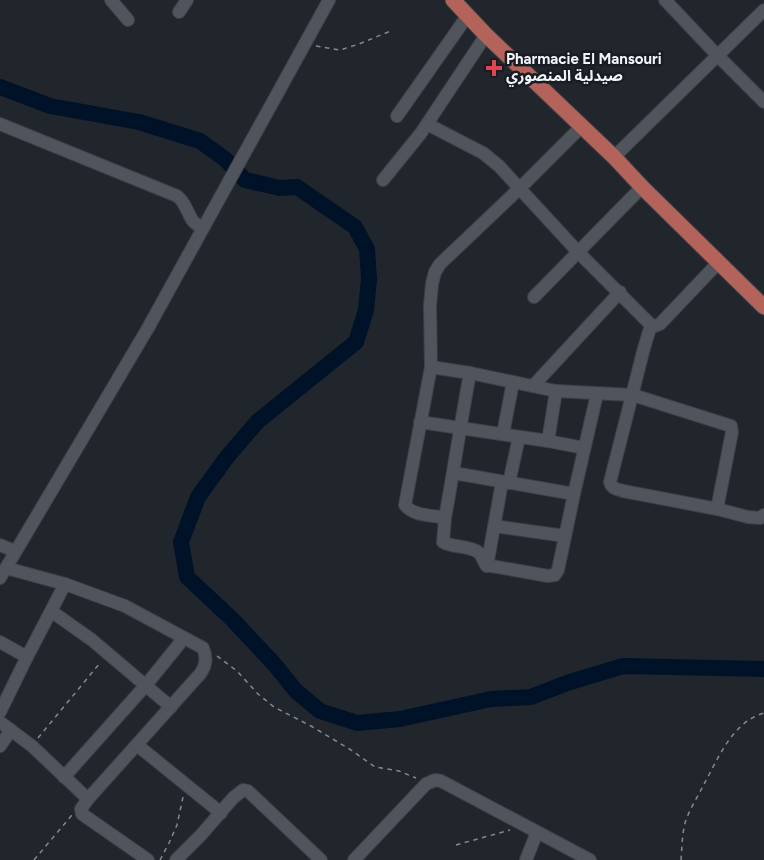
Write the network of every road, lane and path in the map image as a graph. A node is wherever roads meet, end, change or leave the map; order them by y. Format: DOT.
graph roads {
  1 [pos="111,0"];
  2 [pos="187,0"];
  3 [pos="329,0"];
  4 [pos="453,0"];
  5 [pos="665,0"];
  6 [pos="764,10"];
  7 [pos="179,12"];
  8 [pos="468,15"];
  9 [pos="128,20"];
  10 [pos="393,30"];
  11 [pos="486,35"];
  12 [pos="303,45"];
  13 [pos="717,56"];
  14 [pos="764,102"];
  15 [pos="397,116"];
  16 [pos="0,124"];
  17 [pos="427,124"];
  18 [pos="582,126"];
  19 [pos="614,157"];
  20 [pos="383,180"];
  21 [pos="642,187"];
  22 [pos="520,188"];
  23 [pos="202,228"];
  24 [pos="579,253"];
  25 [pos="718,263"];
  26 [pos="620,292"];
  27 [pos="534,297"];
  28 [pos="764,307"];
  29 [pos="651,325"];
  30 [pos="431,367"];
  31 [pos="470,372"];
  32 [pos="513,382"];
  33 [pos="533,386"];
  34 [pos="556,391"];
  35 [pos="597,394"];
  36 [pos="633,395"];
  37 [pos="420,422"];
  38 [pos="459,427"];
  39 [pos="502,434"];
  40 [pos="519,437"];
  41 [pos="548,441"];
  42 [pos="584,448"];
  43 [pos="453,473"];
  44 [pos="506,482"];
  45 [pos="574,494"];
  46 [pos="717,509"];
  47 [pos="764,515"];
  48 [pos="445,518"];
  49 [pos="494,526"];
  50 [pos="565,536"];
  51 [pos="0,545"];
  52 [pos="15,551"];
  53 [pos="488,566"];
  54 [pos="3,573"];
  55 [pos="65,584"];
  56 [pos="51,611"];
  57 [pos="184,638"];
  58 [pos="0,642"];
  59 [pos="203,648"];
  60 [pos="108,653"];
  61 [pos="27,657"];
  62 [pos="146,685"];
  63 [pos="171,707"];
  64 [pos="0,712"];
  65 [pos="764,713"];
  66 [pos="0,722"];
  67 [pos="11,730"];
  68 [pos="137,745"];
  69 [pos="0,746"];
  70 [pos="32,746"];
  71 [pos="64,777"];
  72 [pos="428,782"];
  73 [pos="186,785"];
  74 [pos="88,800"];
  75 [pos="73,813"];
  76 [pos="221,813"];
  77 [pos="525,826"];
  78 [pos="537,832"];
  79 [pos="456,845"];
  80 [pos="34,860"];
  81 [pos="148,860"];
  82 [pos="160,860"];
  83 [pos="176,860"];
  84 [pos="321,860"];
  85 [pos="354,860"];
  86 [pos="526,860"];
  87 [pos="590,860"];
  88 [pos="681,860"];
  1 -- 9 [label="street"];
  2 -- 7 [label="street"];
  3 -- 12 [label="street"];
  4 -- 8 [label="main road"];
  5 -- 13 [label="street"];
  6 -- 13 [label="street"];
  8 -- 11 [label="main road"];
  8 -- 15 [label="street"];
  10 -- 12 [label="path"];
  11 -- 17 [label="street"];
  11 -- 18 [label="main road"];
  12 -- 23 [label="street"];
  13 -- 14 [label="street"];
  13 -- 19 [label="street"];
  16 -- 23 [label="street"];
  17 -- 20 [label="street"];
  17 -- 22 [label="street"];
  18 -- 19 [label="main road"];
  18 -- 22 [label="street"];
  19 -- 21 [label="main road"];
  21 -- 24 [label="street"];
  21 -- 25 [label="main road"];
  22 -- 24 [label="street"];
  22 -- 30 [label="street"];
  23 -- 52 [label="street"];
  24 -- 26 [label="street"];
  24 -- 27 [label="street"];
  25 -- 28 [label="main road"];
  25 -- 29 [label="street"];
  26 -- 29 [label="street"];
  26 -- 33 [label="street"];
  29 -- 36 [label="street"];
  30 -- 31 [label="street"];
  30 -- 37 [label="street"];
  31 -- 32 [label="street"];
  31 -- 38 [label="street"];
  32 -- 33 [label="street"];
  32 -- 39 [label="street"];
  33 -- 34 [label="street"];
  34 -- 35 [label="street"];
  34 -- 41 [label="street"];
  35 -- 36 [label="street"];
  35 -- 42 [label="street"];
  36 -- 46 [label="street"];
  36 -- 46 [label="street"];
  37 -- 38 [label="street"];
  37 -- 48 [label="street"];
  38 -- 39 [label="street"];
  38 -- 43 [label="street"];
  39 -- 40 [label="street"];
  40 -- 41 [label="street"];
  40 -- 44 [label="street"];
  41 -- 42 [label="street"];
  42 -- 45 [label="street"];
  43 -- 44 [label="street"];
  43 -- 48 [label="street"];
  44 -- 45 [label="street"];
  44 -- 49 [label="street"];
  45 -- 50 [label="street"];
  46 -- 47 [label="street"];
  48 -- 53 [label="street"];
  49 -- 50 [label="street"];
  49 -- 53 [label="street"];
  50 -- 53 [label="street"];
  51 -- 52 [label="street"];
  52 -- 54 [label="street"];
  54 -- 55 [label="street"];
  55 -- 56 [label="street"];
  55 -- 57 [label="street"];
  56 -- 60 [label="street"];
  56 -- 61 [label="street"];
  57 -- 59 [label="street"];
  57 -- 62 [label="street"];
  58 -- 61 [label="street"];
  59 -- 63 [label="street"];
  59 -- 72 [label="path"];
  60 -- 62 [label="street"];
  60 -- 70 [label="path"];
  61 -- 64 [label="street"];
  62 -- 63 [label="street"];
  62 -- 71 [label="street"];
  63 -- 68 [label="street"];
  65 -- 88 [label="path"];
  66 -- 67 [label="street"];
  67 -- 69 [label="street"];
  67 -- 70 [label="street"];
  68 -- 73 [label="street"];
  68 -- 74 [label="street"];
  70 -- 71 [label="street"];
  71 -- 74 [label="street"];
  72 -- 77 [label="street"];
  72 -- 85 [label="street"];
  73 -- 76 [label="street"];
  73 -- 82 [label="path"];
  74 -- 81 [label="street"];
  75 -- 80 [label="path"];
  76 -- 83 [label="street"];
  76 -- 84 [label="street"];
  77 -- 78 [label="street"];
  77 -- 79 [label="path"];
  78 -- 86 [label="street"];
  78 -- 87 [label="street"];
}
